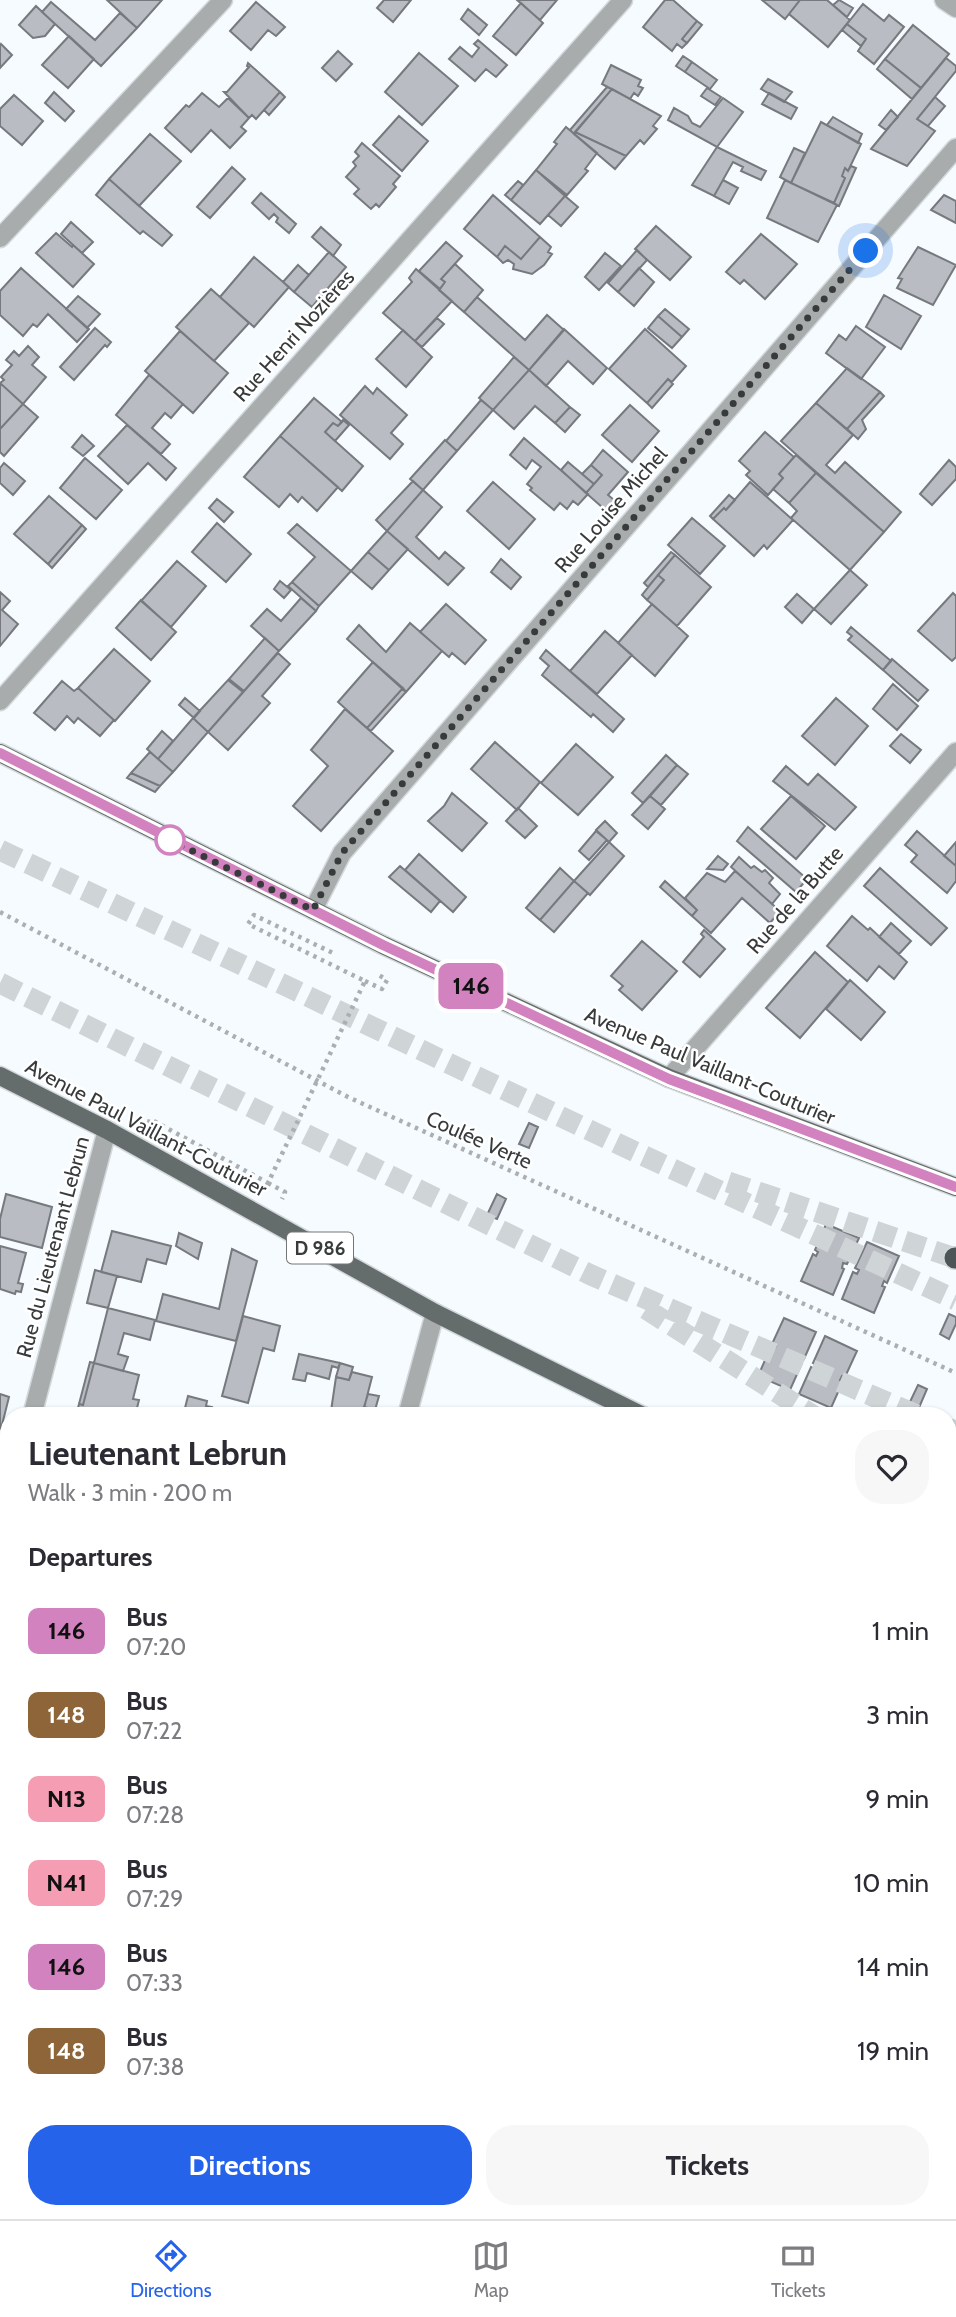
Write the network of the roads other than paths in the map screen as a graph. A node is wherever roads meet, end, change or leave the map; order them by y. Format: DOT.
graph roads {
  1 [pos="223,0"];
  2 [pos="623,0"];
  3 [pos="944,0"];
  4 [pos="956,8"];
  5 [pos="956,148"];
  6 [pos="0,238"];
  7 [pos="0,702"];
  8 [pos="956,752"];
  9 [pos="0,753"];
  10 [pos="313,910"];
  11 [pos="0,1076"];
  12 [pos="669,1079"];
  13 [pos="107,1130"];
  14 [pos="956,1187"];
  15 [pos="435,1313"];
  16 [pos="34,1407"];
  17 [pos="409,1407"];
  18 [pos="624,1407"];
  1 -- 6 [label="street"];
  2 -- 7 [label="street, Rue Henri Nozières"];
  3 -- 4 [label="street"];
  5 -- 10 [label="street, Rue Louise Michel"];
  8 -- 12 [label="street, Rue de la Butte"];
  9 -- 10 [label="main road, Avenue Paul Vaillant-Couturier"];
  10 -- 12 [label="main road, Avenue Paul Vaillant-Couturier"];
  11 -- 13 [label="main road, Avenue Paul Vaillant-Couturier / D 986"];
  12 -- 14 [label="main road, Avenue Paul Vaillant-Couturier"];
  13 -- 15 [label="main road, Avenue Paul Vaillant-Couturier / D 986"];
  13 -- 16 [label="street, Rue du Lieutenant Lebrun"];
  15 -- 17 [label="street"];
  15 -- 18 [label="main road, Avenue Paul Vaillant-Couturier / D 986"];
}
